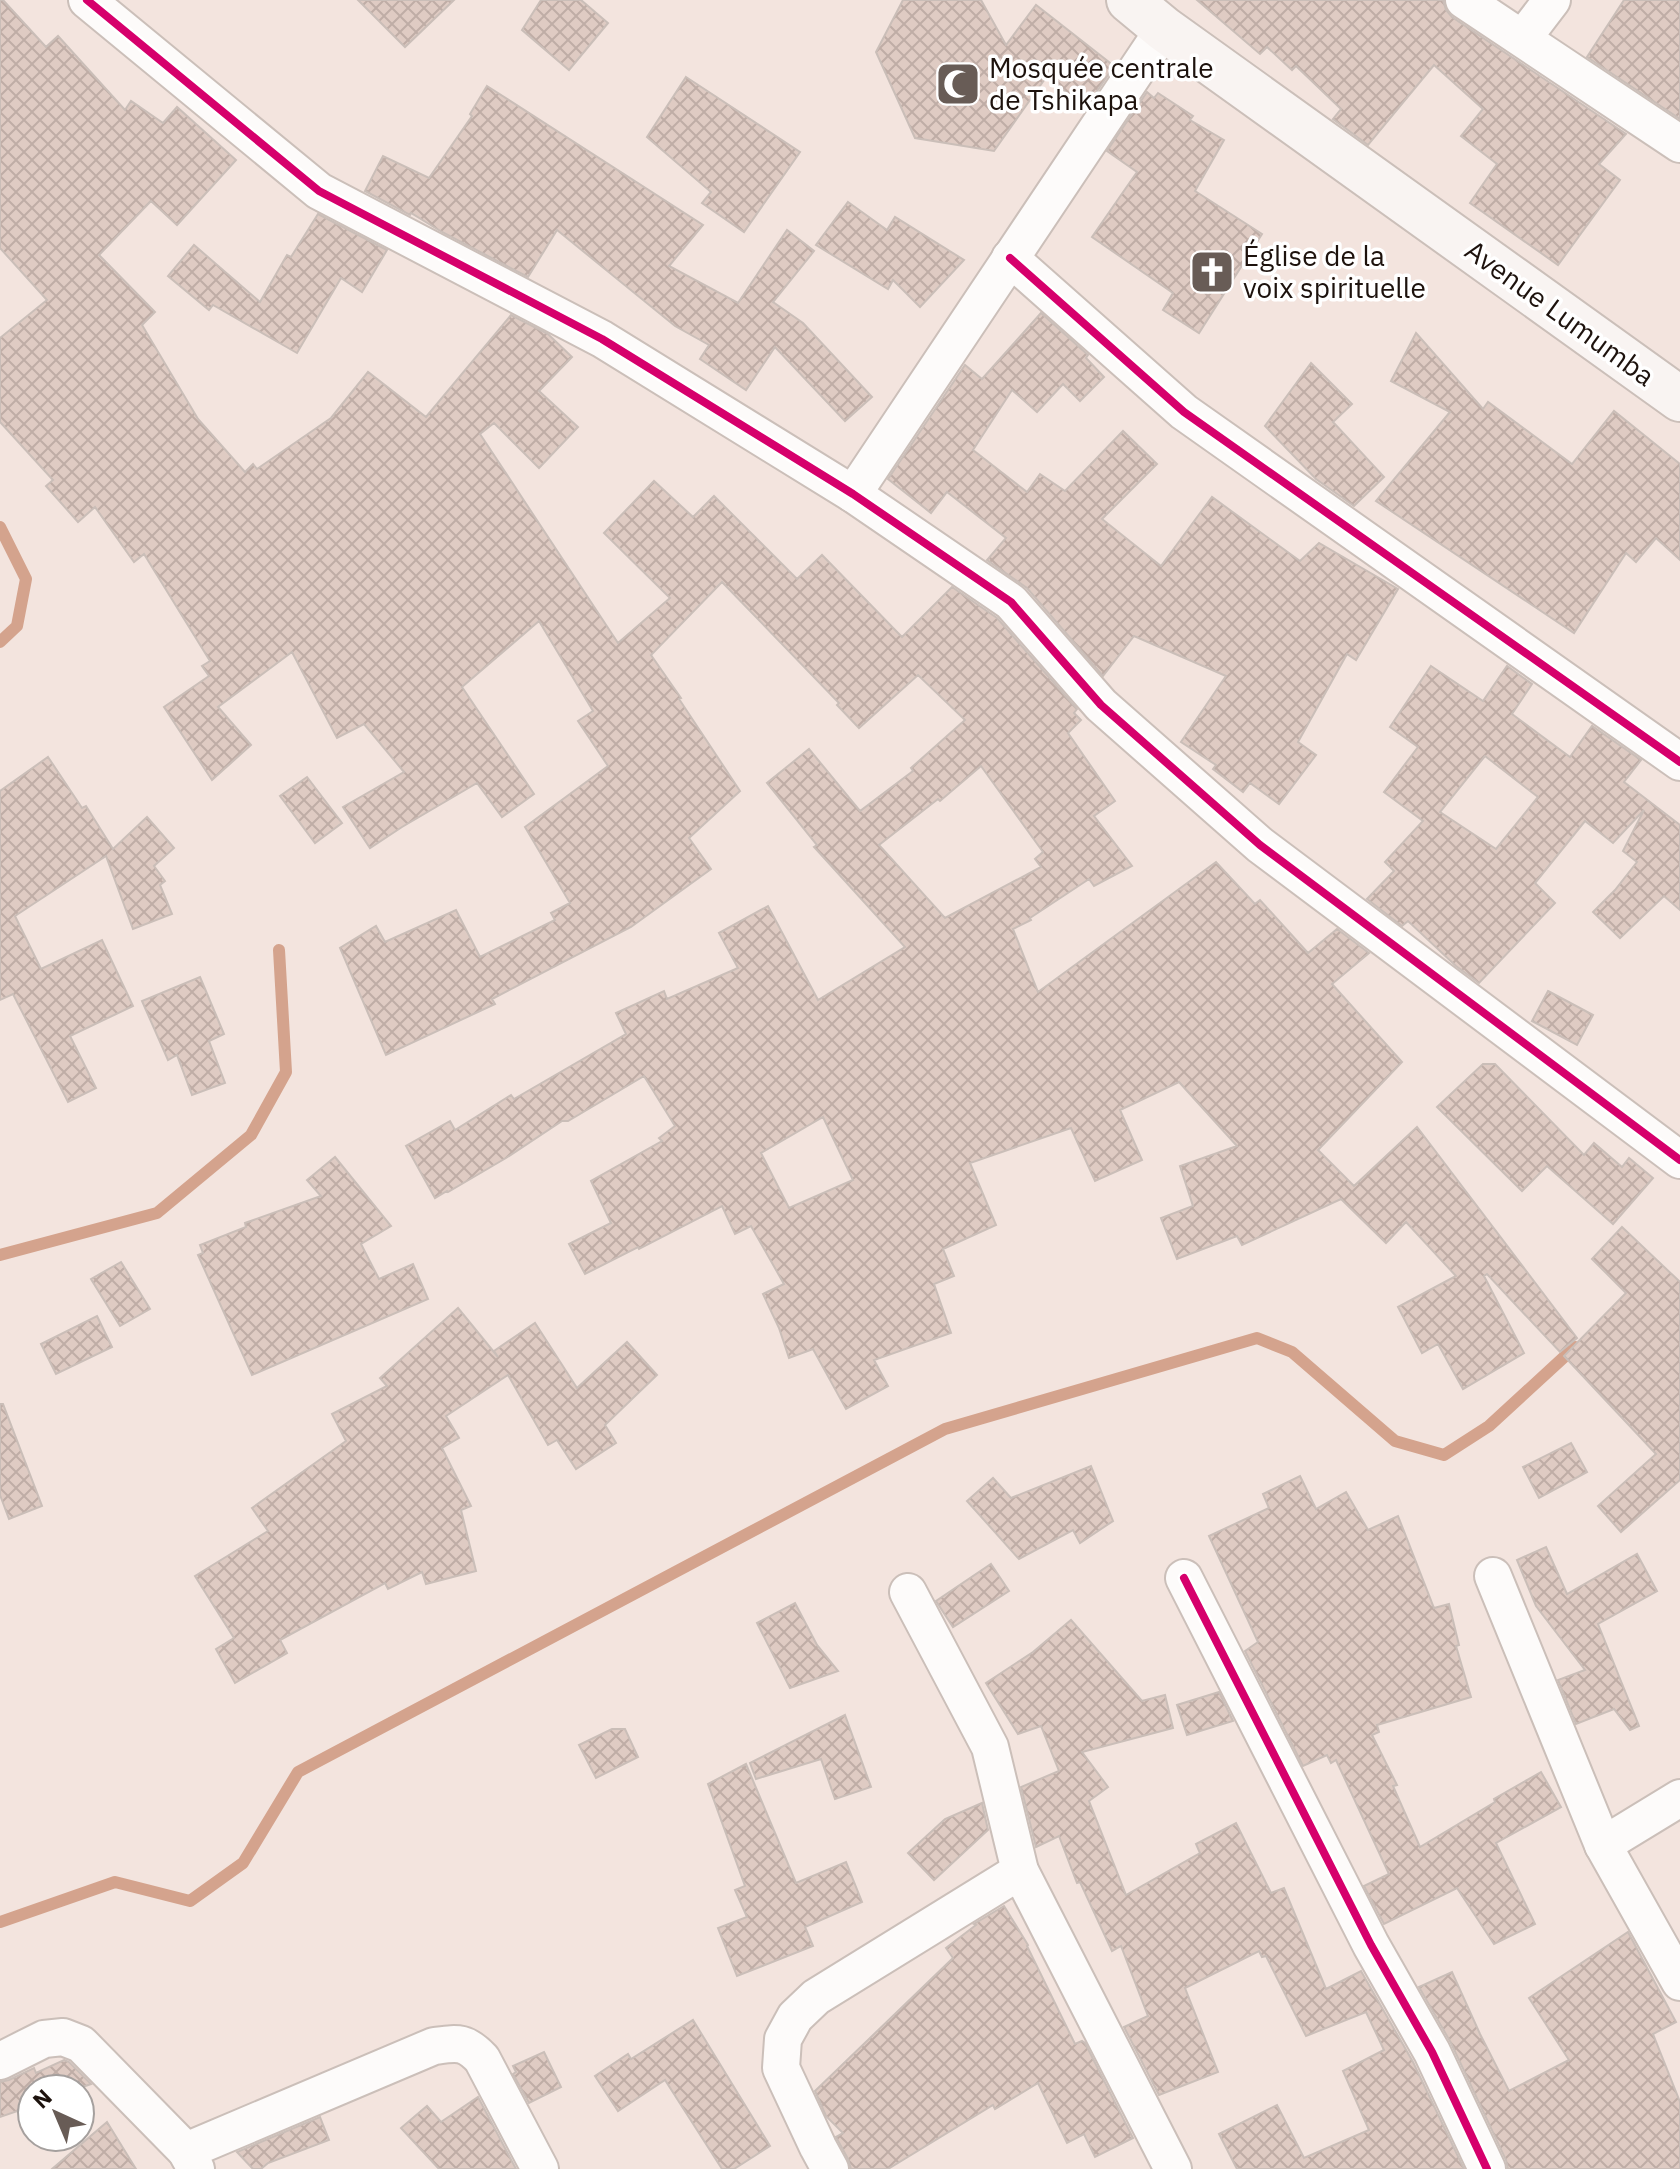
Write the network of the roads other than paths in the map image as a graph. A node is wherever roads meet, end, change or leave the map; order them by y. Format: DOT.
graph roads {
  1 [pos="87,0"];
  2 [pos="1131,0"];
  3 [pos="1464,0"];
  4 [pos="1552,0"];
  5 [pos="1164,29"];
  6 [pos="1523,38"];
  7 [pos="1680,144"];
  8 [pos="1010,258"];
  9 [pos="1680,399"];
  10 [pos="853,494"];
  11 [pos="1680,762"];
  12 [pos="1680,1160"];
  13 [pos="1493,1576"];
  14 [pos="1184,1578"];
  15 [pos="908,1592"];
  16 [pos="1680,1798"];
  17 [pos="1603,1845"];
  18 [pos="1020,1871"];
  19 [pos="1680,1982"];
  20 [pos="0,2061"];
  21 [pos="191,2160"];
  22 [pos="540,2169"];
  23 [pos="830,2169"];
  24 [pos="1173,2169"];
  25 [pos="1487,2169"];
  1 -- 10 [label="street"];
  2 -- 5 [label="main road, Avenue Lumumba"];
  3 -- 6 [label="street"];
  4 -- 6 [label="street"];
  5 -- 8 [label="street"];
  5 -- 9 [label="main road, Avenue Lumumba"];
  6 -- 7 [label="street"];
  8 -- 10 [label="street"];
  8 -- 11 [label="street"];
  10 -- 12 [label="street"];
  13 -- 17 [label="street"];
  14 -- 25 [label="street"];
  15 -- 18 [label="street"];
  16 -- 17 [label="street"];
  17 -- 19 [label="street"];
  18 -- 23 [label="street"];
  18 -- 24 [label="street"];
  20 -- 21 [label="street"];
  21 -- 22 [label="street"];
}
